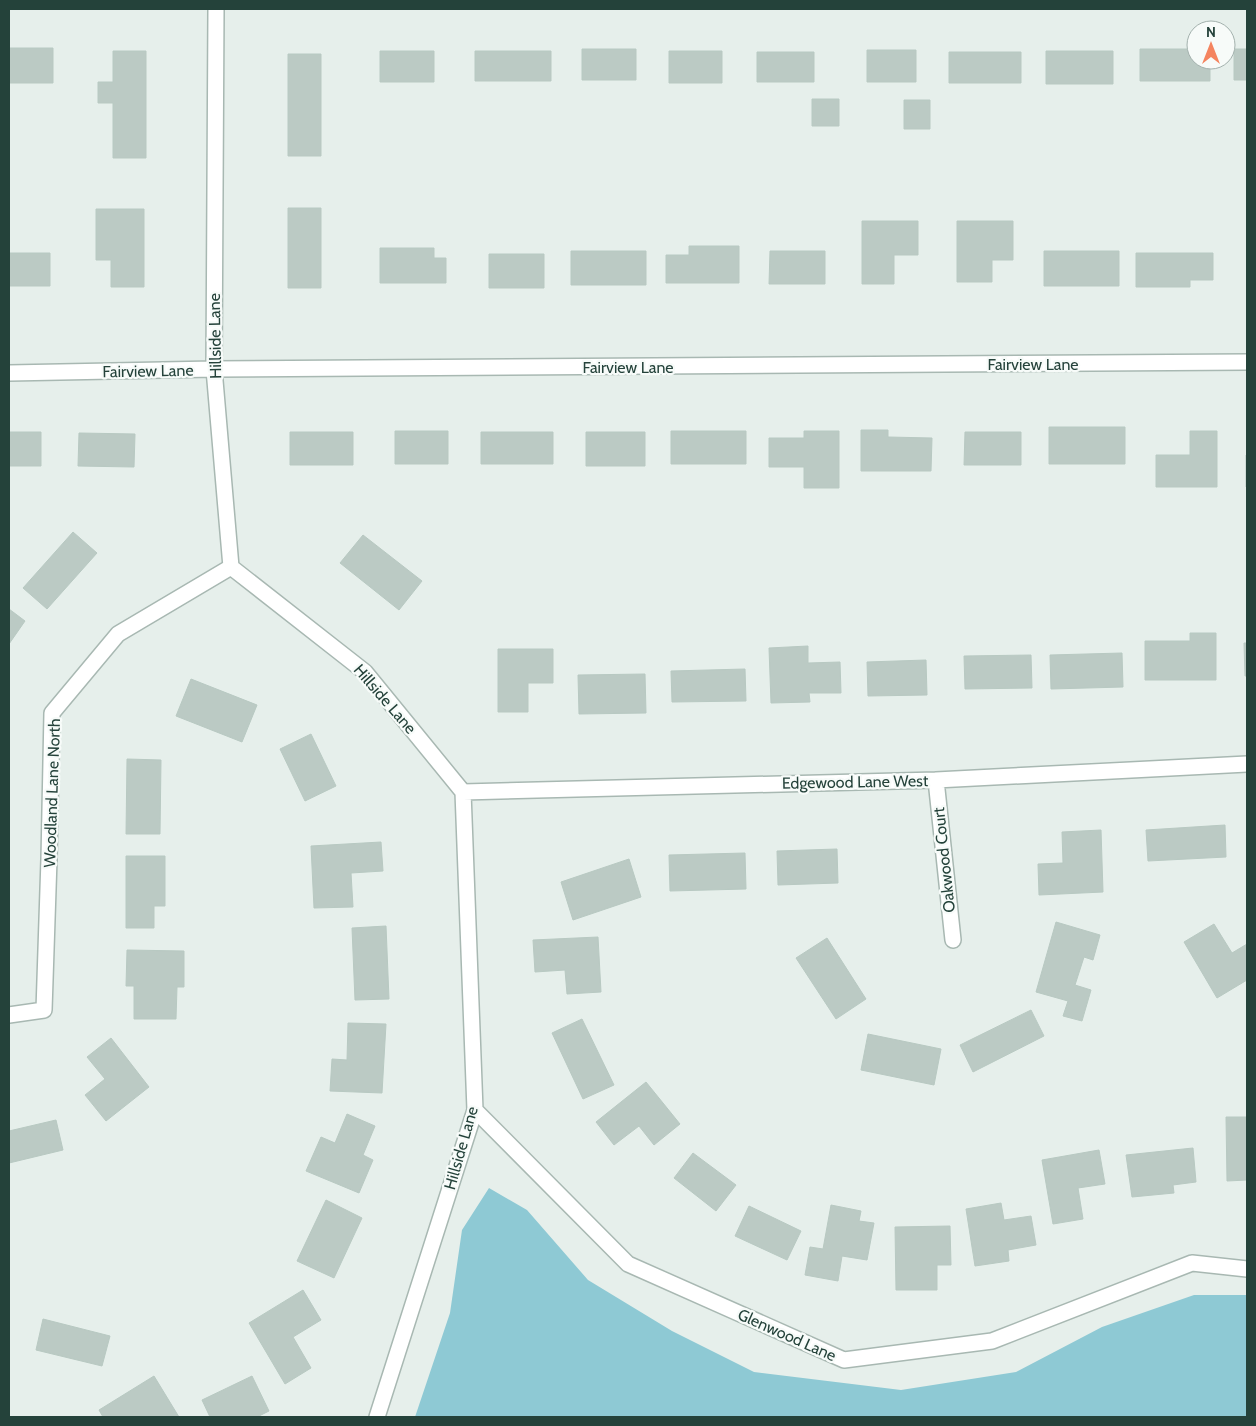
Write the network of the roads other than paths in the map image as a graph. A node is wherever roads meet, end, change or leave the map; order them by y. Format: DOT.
graph roads {
  1 [pos="216,9"];
  2 [pos="1247,362"];
  3 [pos="214,370"];
  4 [pos="9,373"];
  5 [pos="231,567"];
  6 [pos="1247,764"];
  7 [pos="936,780"];
  8 [pos="463,792"];
  9 [pos="953,940"];
  10 [pos="9,1015"];
  11 [pos="475,1110"];
  12 [pos="1247,1269"];
  13 [pos="377,1417"];
  1 -- 3 [label="street, Hillside Lane"];
  2 -- 3 [label="street, Fairview Lane"];
  3 -- 4 [label="street, Fairview Lane"];
  3 -- 5 [label="street, Hillside Lane"];
  5 -- 8 [label="street, Hillside Lane"];
  5 -- 10 [label="street, Woodland Lane North"];
  6 -- 7 [label="street, Edgewood Lane West"];
  7 -- 8 [label="street, Edgewood Lane West"];
  7 -- 9 [label="street, Oakwood Court"];
  8 -- 11 [label="street, Hillside Lane"];
  11 -- 12 [label="street, Glenwood Lane"];
  11 -- 13 [label="street, Hillside Lane"];
}
